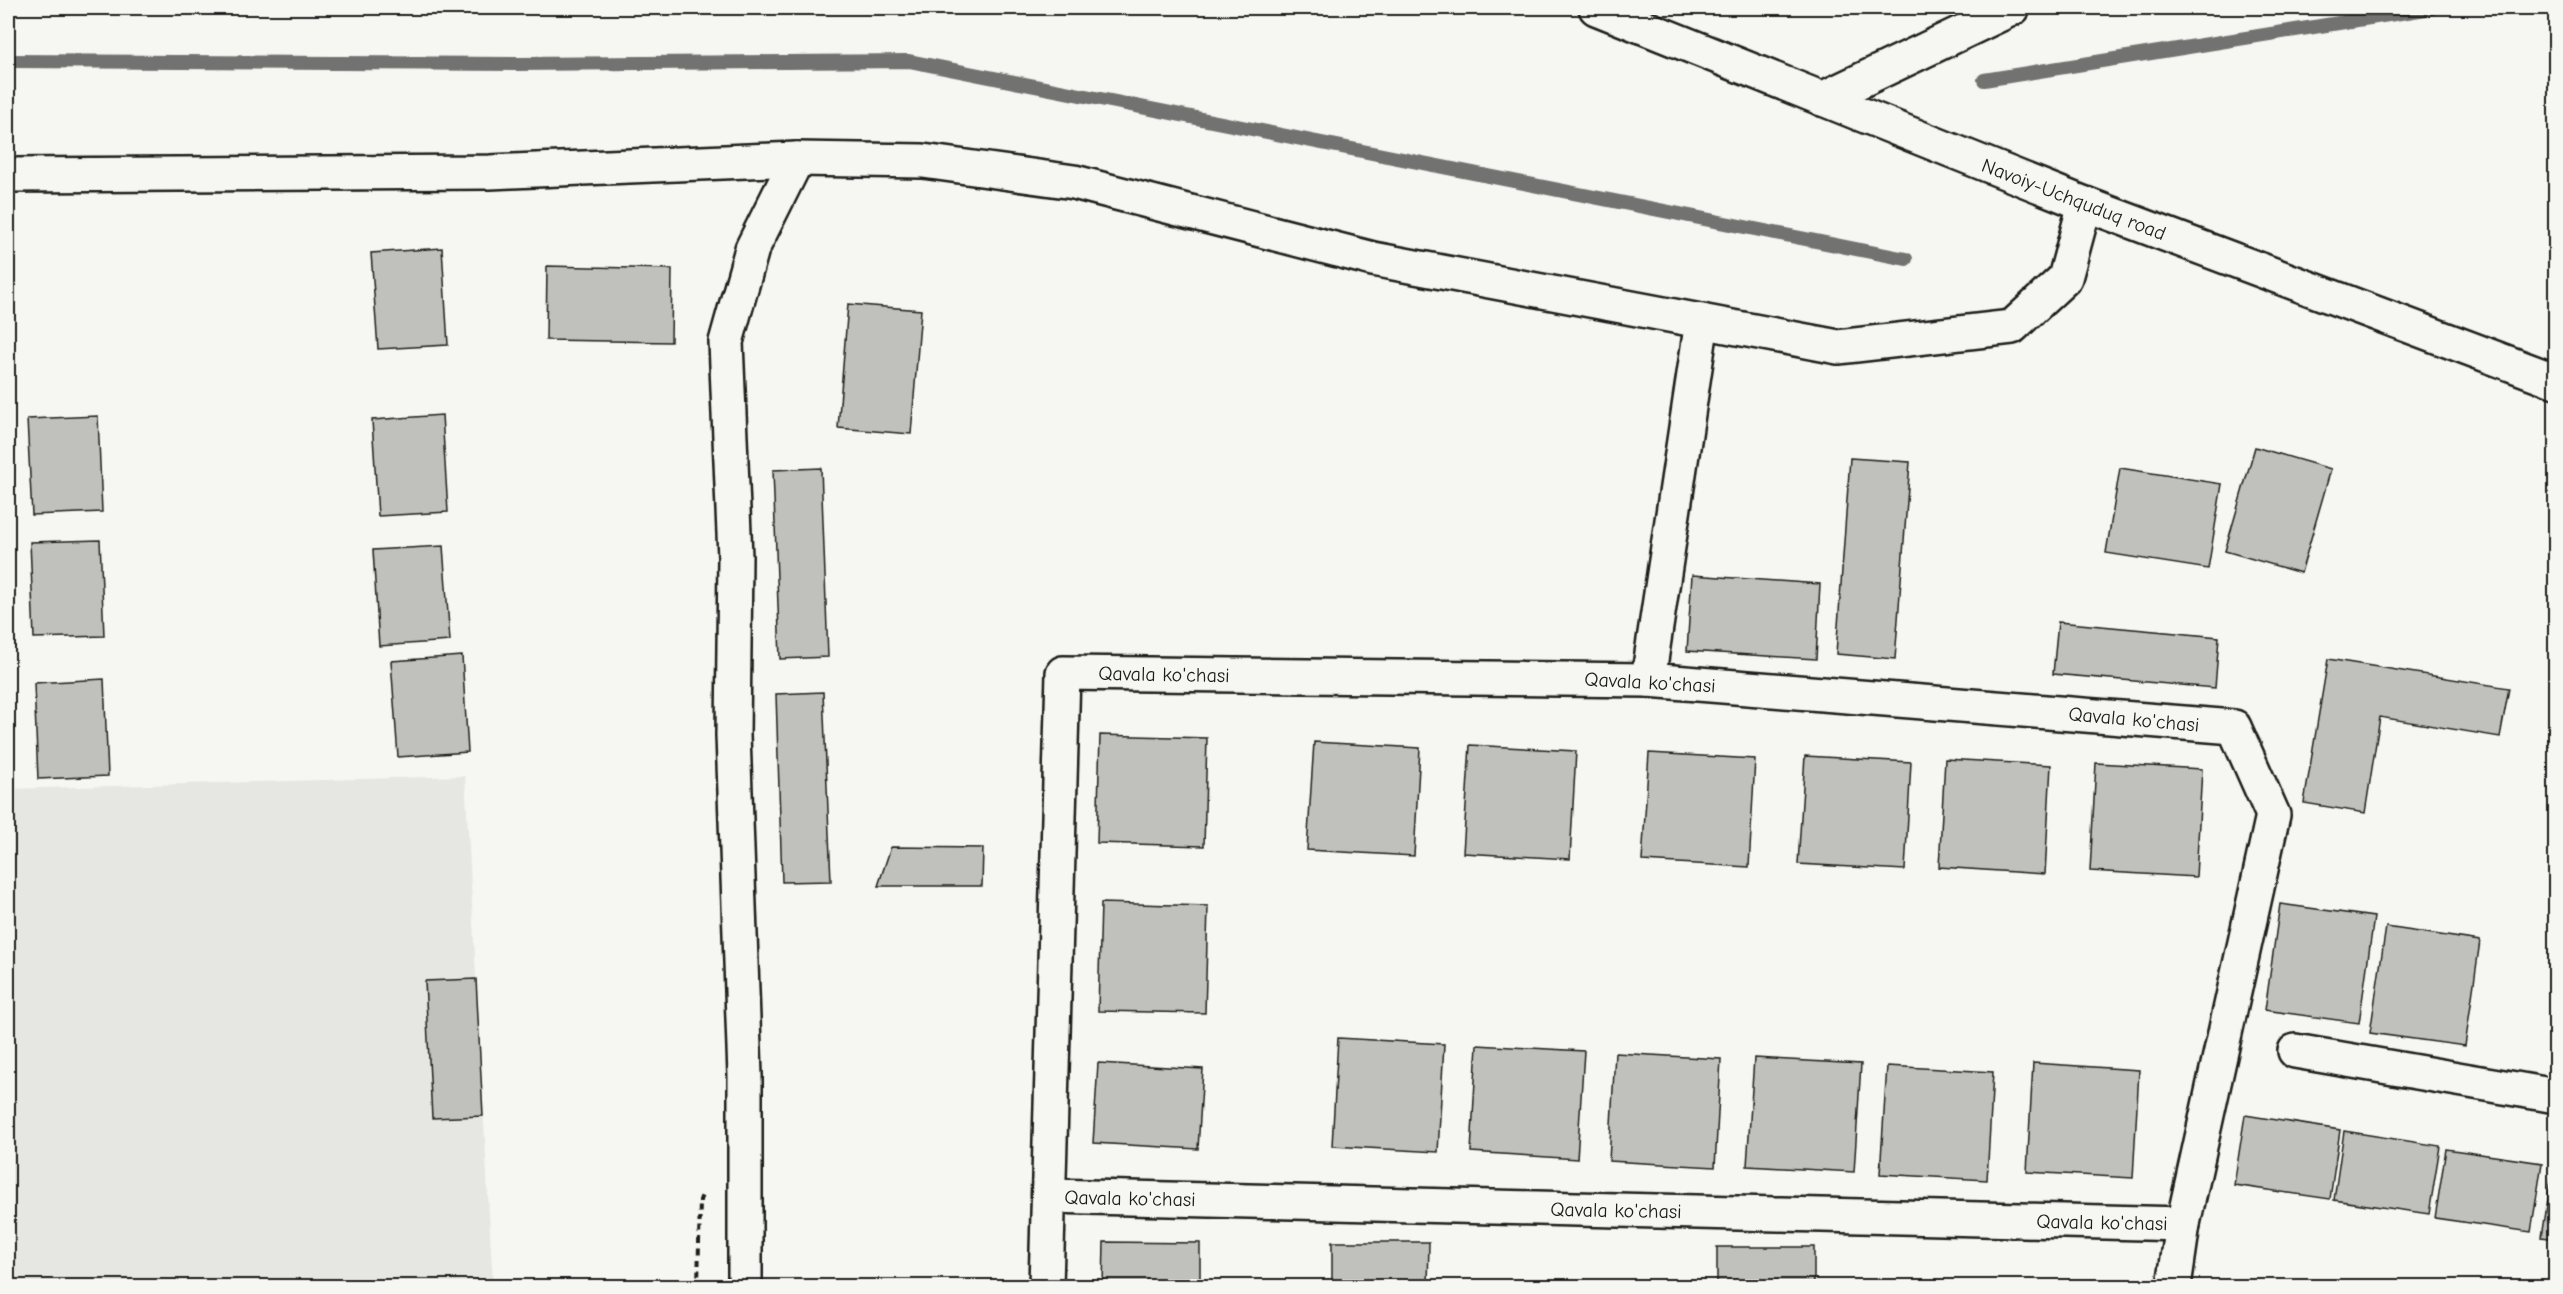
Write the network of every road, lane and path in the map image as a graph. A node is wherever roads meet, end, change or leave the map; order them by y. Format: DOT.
graph roads {
  1 [pos="1596,8"];
  2 [pos="2013,8"];
  3 [pos="1822,99"];
  4 [pos="797,159"];
  5 [pos="8,175"];
  6 [pos="2085,204"];
  7 [pos="1702,321"];
  8 [pos="2556,381"];
  9 [pos="1648,680"];
  10 [pos="2295,1052"];
  11 [pos="2556,1096"];
  12 [pos="1049,1196"];
  13 [pos="2183,1224"];
  14 [pos="745,1287"];
  15 [pos="1046,1287"];
  16 [pos="2174,1287"];
  1 -- 3 [label="main road, Navoiy-Uchquduq road"];
  2 -- 3 [label="main road"];
  3 -- 6 [label="main road, Navoiy-Uchquduq road"];
  4 -- 5 [label="main road"];
  4 -- 7 [label="main road"];
  4 -- 14 [label="main road"];
  6 -- 7 [label="main road"];
  6 -- 8 [label="main road, Navoiy-Uchquduq road"];
  7 -- 9 [label="main road"];
  9 -- 12 [label="main road, Qavala ko'chasi"];
  9 -- 13 [label="main road, Qavala ko'chasi"];
  10 -- 11 [label="main road"];
  12 -- 13 [label="main road, Qavala ko'chasi"];
  12 -- 15 [label="main road"];
  13 -- 16 [label="main road"];
}
